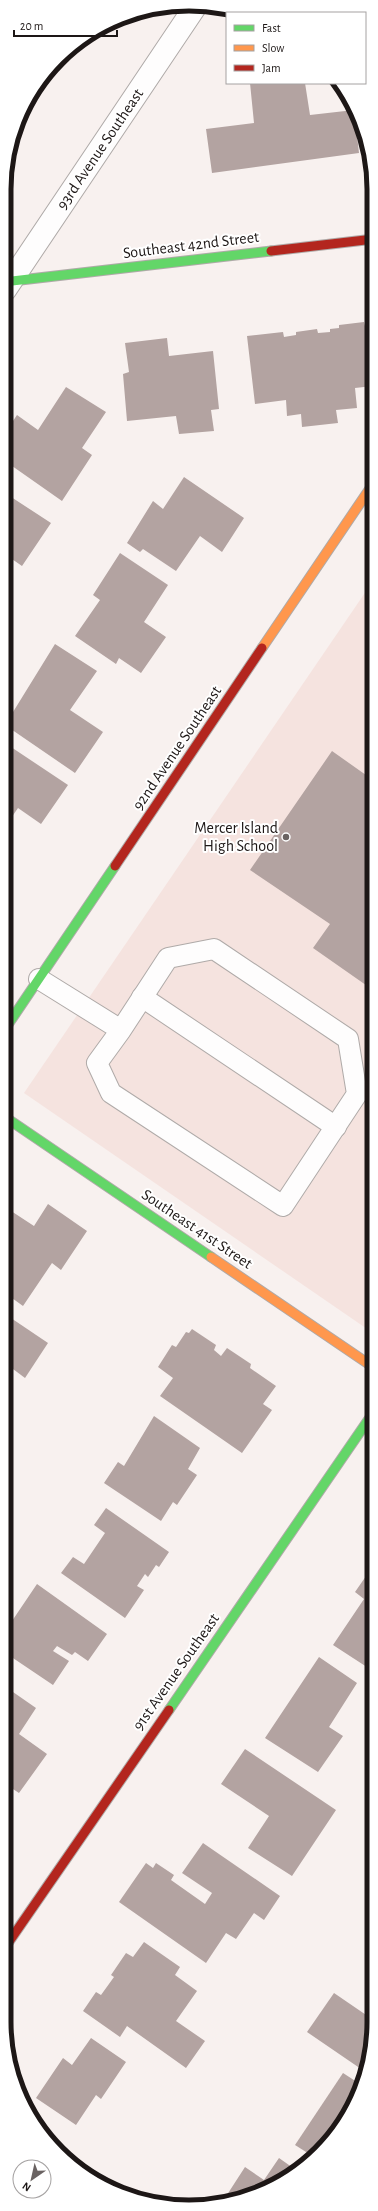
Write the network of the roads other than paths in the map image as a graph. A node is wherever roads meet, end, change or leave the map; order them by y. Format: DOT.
graph roads {
  1 [pos="192,11"];
  2 [pos="367,240"];
  3 [pos="11,283"];
  4 [pos="11,286"];
  5 [pos="367,493"];
  6 [pos="39,979"];
  7 [pos="142,997"];
  8 [pos="11,1020"];
  9 [pos="121,1030"];
  10 [pos="11,1121"];
  11 [pos="336,1127"];
  12 [pos="367,1363"];
  13 [pos="367,1422"];
  14 [pos="11,1939"];
  1 -- 3 [label="street, 93rd Avenue Southeast"];
  2 -- 4 [label="street, Southeast 42nd Street"];
  5 -- 6 [label="street, 92nd Avenue Southeast"];
  6 -- 8 [label="street, 92nd Avenue Southeast"];
  6 -- 9 [label="lane"];
  7 -- 9 [label="lane"];
  7 -- 11 [label="lane"];
  7 -- 11 [label="lane"];
  9 -- 11 [label="lane"];
  10 -- 12 [label="street, Southeast 41st Street"];
  13 -- 14 [label="street, 91st Avenue Southeast"];
}
